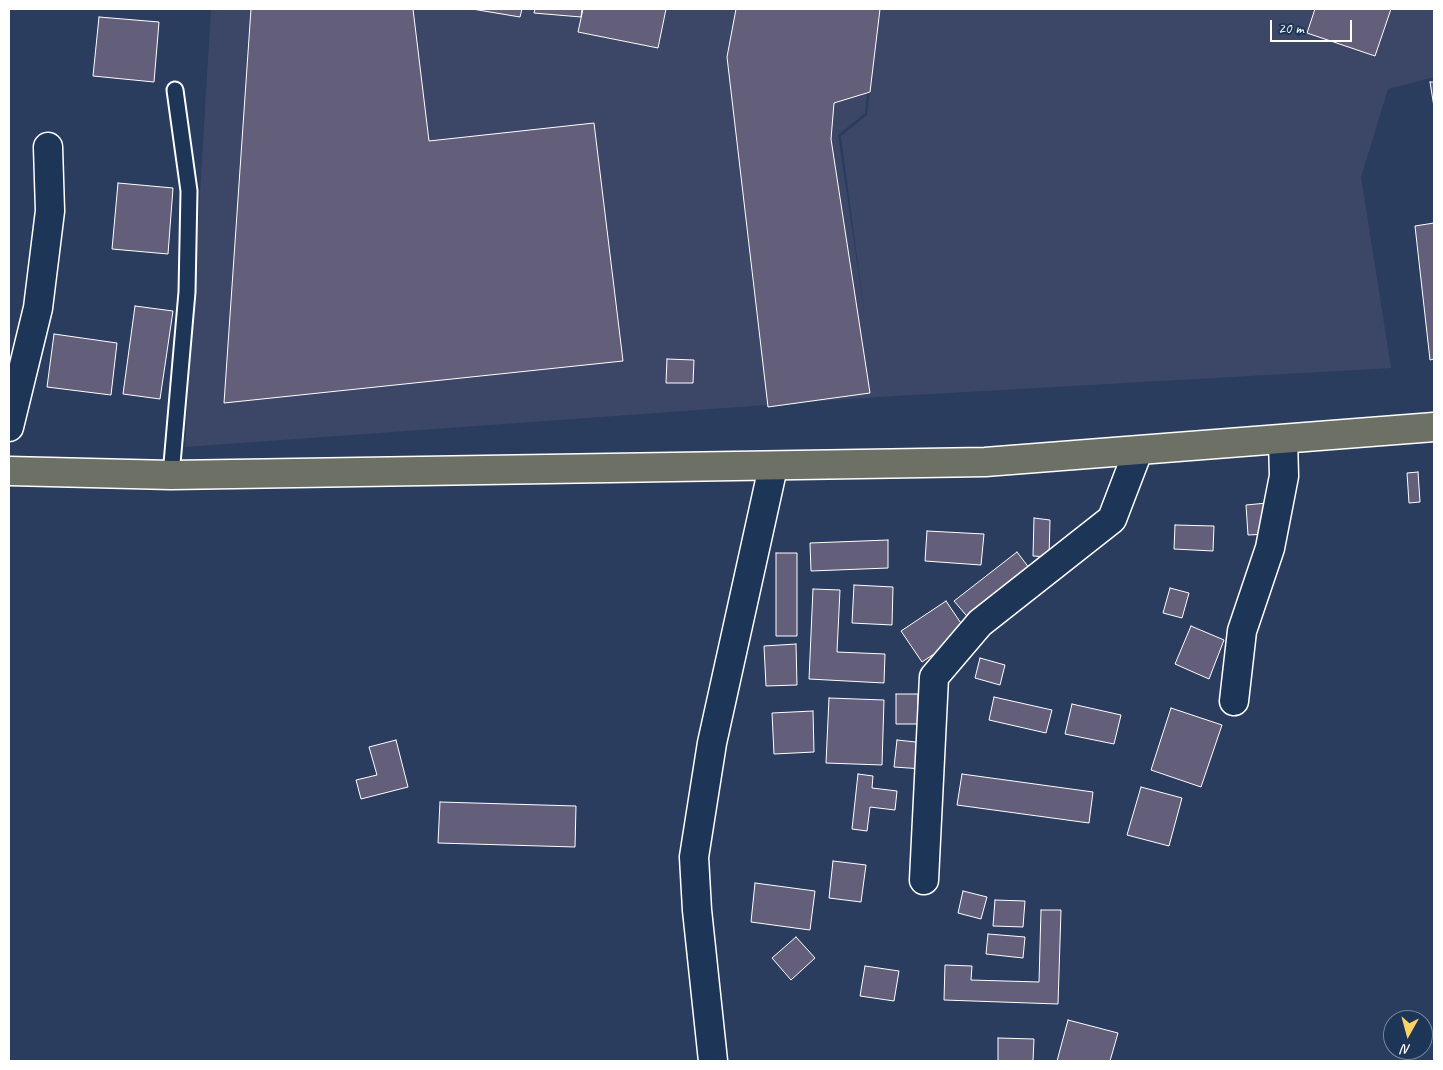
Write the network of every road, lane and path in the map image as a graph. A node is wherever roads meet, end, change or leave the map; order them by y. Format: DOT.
graph roads {
  1 [pos="175,90"];
  2 [pos="48,147"];
  3 [pos="9,427"];
  4 [pos="1434,427"];
  5 [pos="1283,440"];
  6 [pos="1138,451"];
  7 [pos="773,467"];
  8 [pos="9,471"];
  9 [pos="172,475"];
  10 [pos="1234,701"];
  11 [pos="924,880"];
  12 [pos="713,1061"];
  1 -- 9 [label="lane"];
  2 -- 3 [label="street"];
  4 -- 5 [label="main road"];
  5 -- 6 [label="main road"];
  5 -- 10 [label="street"];
  6 -- 7 [label="main road"];
  6 -- 11 [label="street"];
  7 -- 9 [label="main road"];
  7 -- 12 [label="street"];
  8 -- 9 [label="main road"];
}
